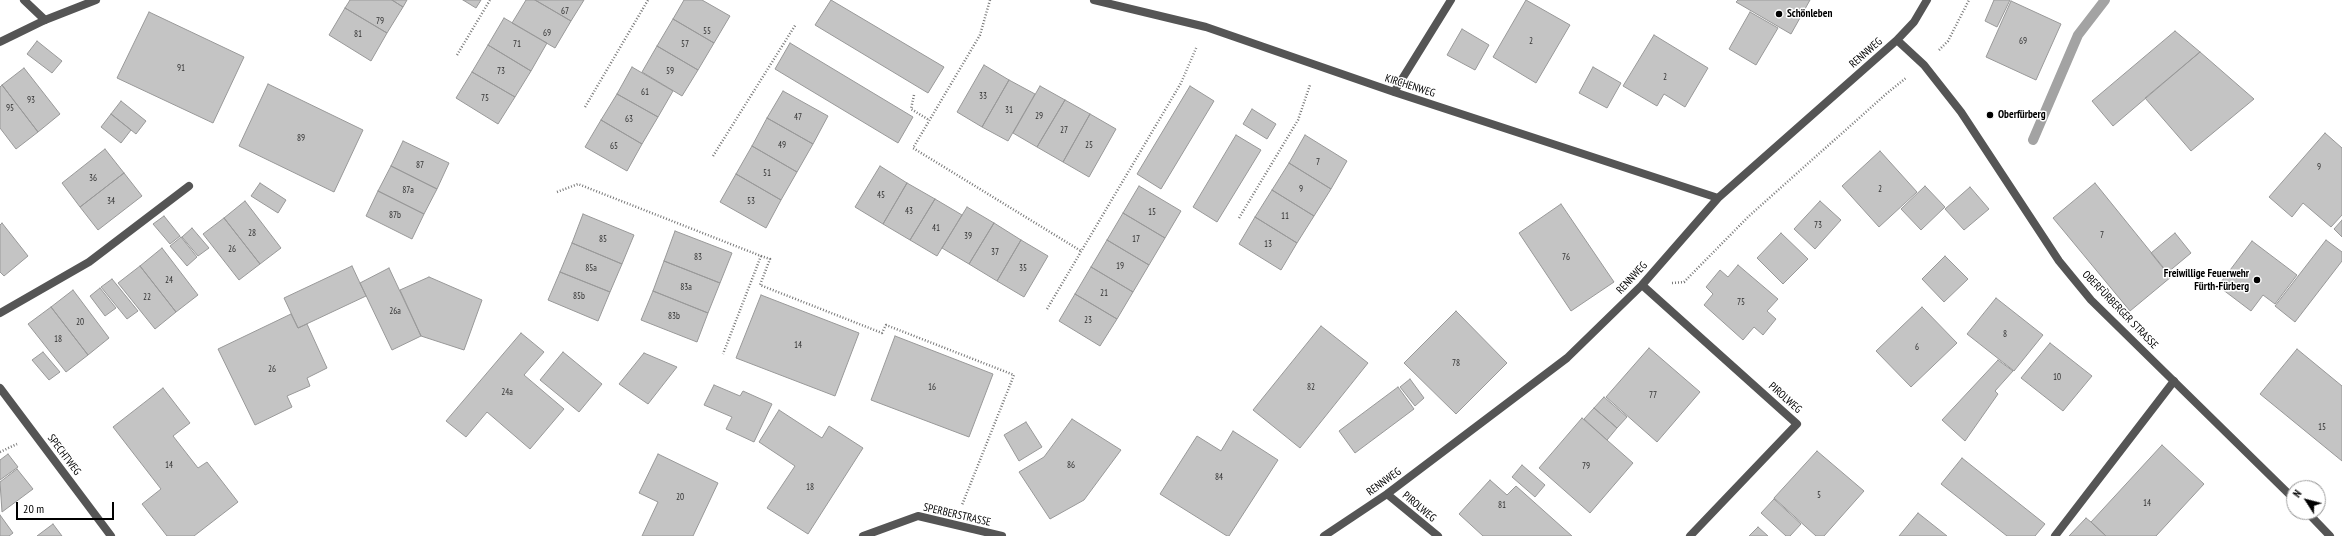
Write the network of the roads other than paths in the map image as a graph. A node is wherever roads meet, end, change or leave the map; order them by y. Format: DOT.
graph roads {
  1 [pos="24,0"];
  2 [pos="96,0"];
  3 [pos="1094,0"];
  4 [pos="1451,0"];
  5 [pos="1926,0"];
  6 [pos="45,20"];
  7 [pos="1897,40"];
  8 [pos="0,42"];
  9 [pos="1394,92"];
  10 [pos="189,186"];
  11 [pos="1718,198"];
  12 [pos="1642,285"];
  13 [pos="0,312"];
  14 [pos="2174,381"];
  15 [pos="0,388"];
  16 [pos="2286,491"];
  17 [pos="1387,494"];
  18 [pos="2315,520"];
  19 [pos="111,536"];
  20 [pos="863,536"];
  21 [pos="1002,536"];
  22 [pos="1324,536"];
  23 [pos="1438,536"];
  24 [pos="1690,536"];
  25 [pos="2055,536"];
  26 [pos="2330,536"];
  1 -- 6 [label="street"];
  2 -- 6 [label="street"];
  3 -- 9 [label="street, KIRCHENWEG"];
  4 -- 9 [label="street"];
  5 -- 7 [label="street, RENNWEG"];
  6 -- 8 [label="street"];
  7 -- 11 [label="street, RENNWEG"];
  7 -- 14 [label="street, OBERFÜRBERGER STRASSE"];
  9 -- 11 [label="street, KIRCHENWEG"];
  10 -- 13 [label="street"];
  11 -- 12 [label="street, RENNWEG"];
  12 -- 17 [label="street, RENNWEG"];
  12 -- 24 [label="street, PIROLWEG"];
  14 -- 16 [label="street, OBERFÜRBERGER STRASSE"];
  14 -- 25 [label="street"];
  15 -- 19 [label="street, SPECHTWEG"];
  17 -- 22 [label="street, RENNWEG"];
  17 -- 23 [label="street, PIROLWEG"];
  18 -- 26 [label="street"];
  20 -- 21 [label="street, SPERBERSTRASSE"];
}
